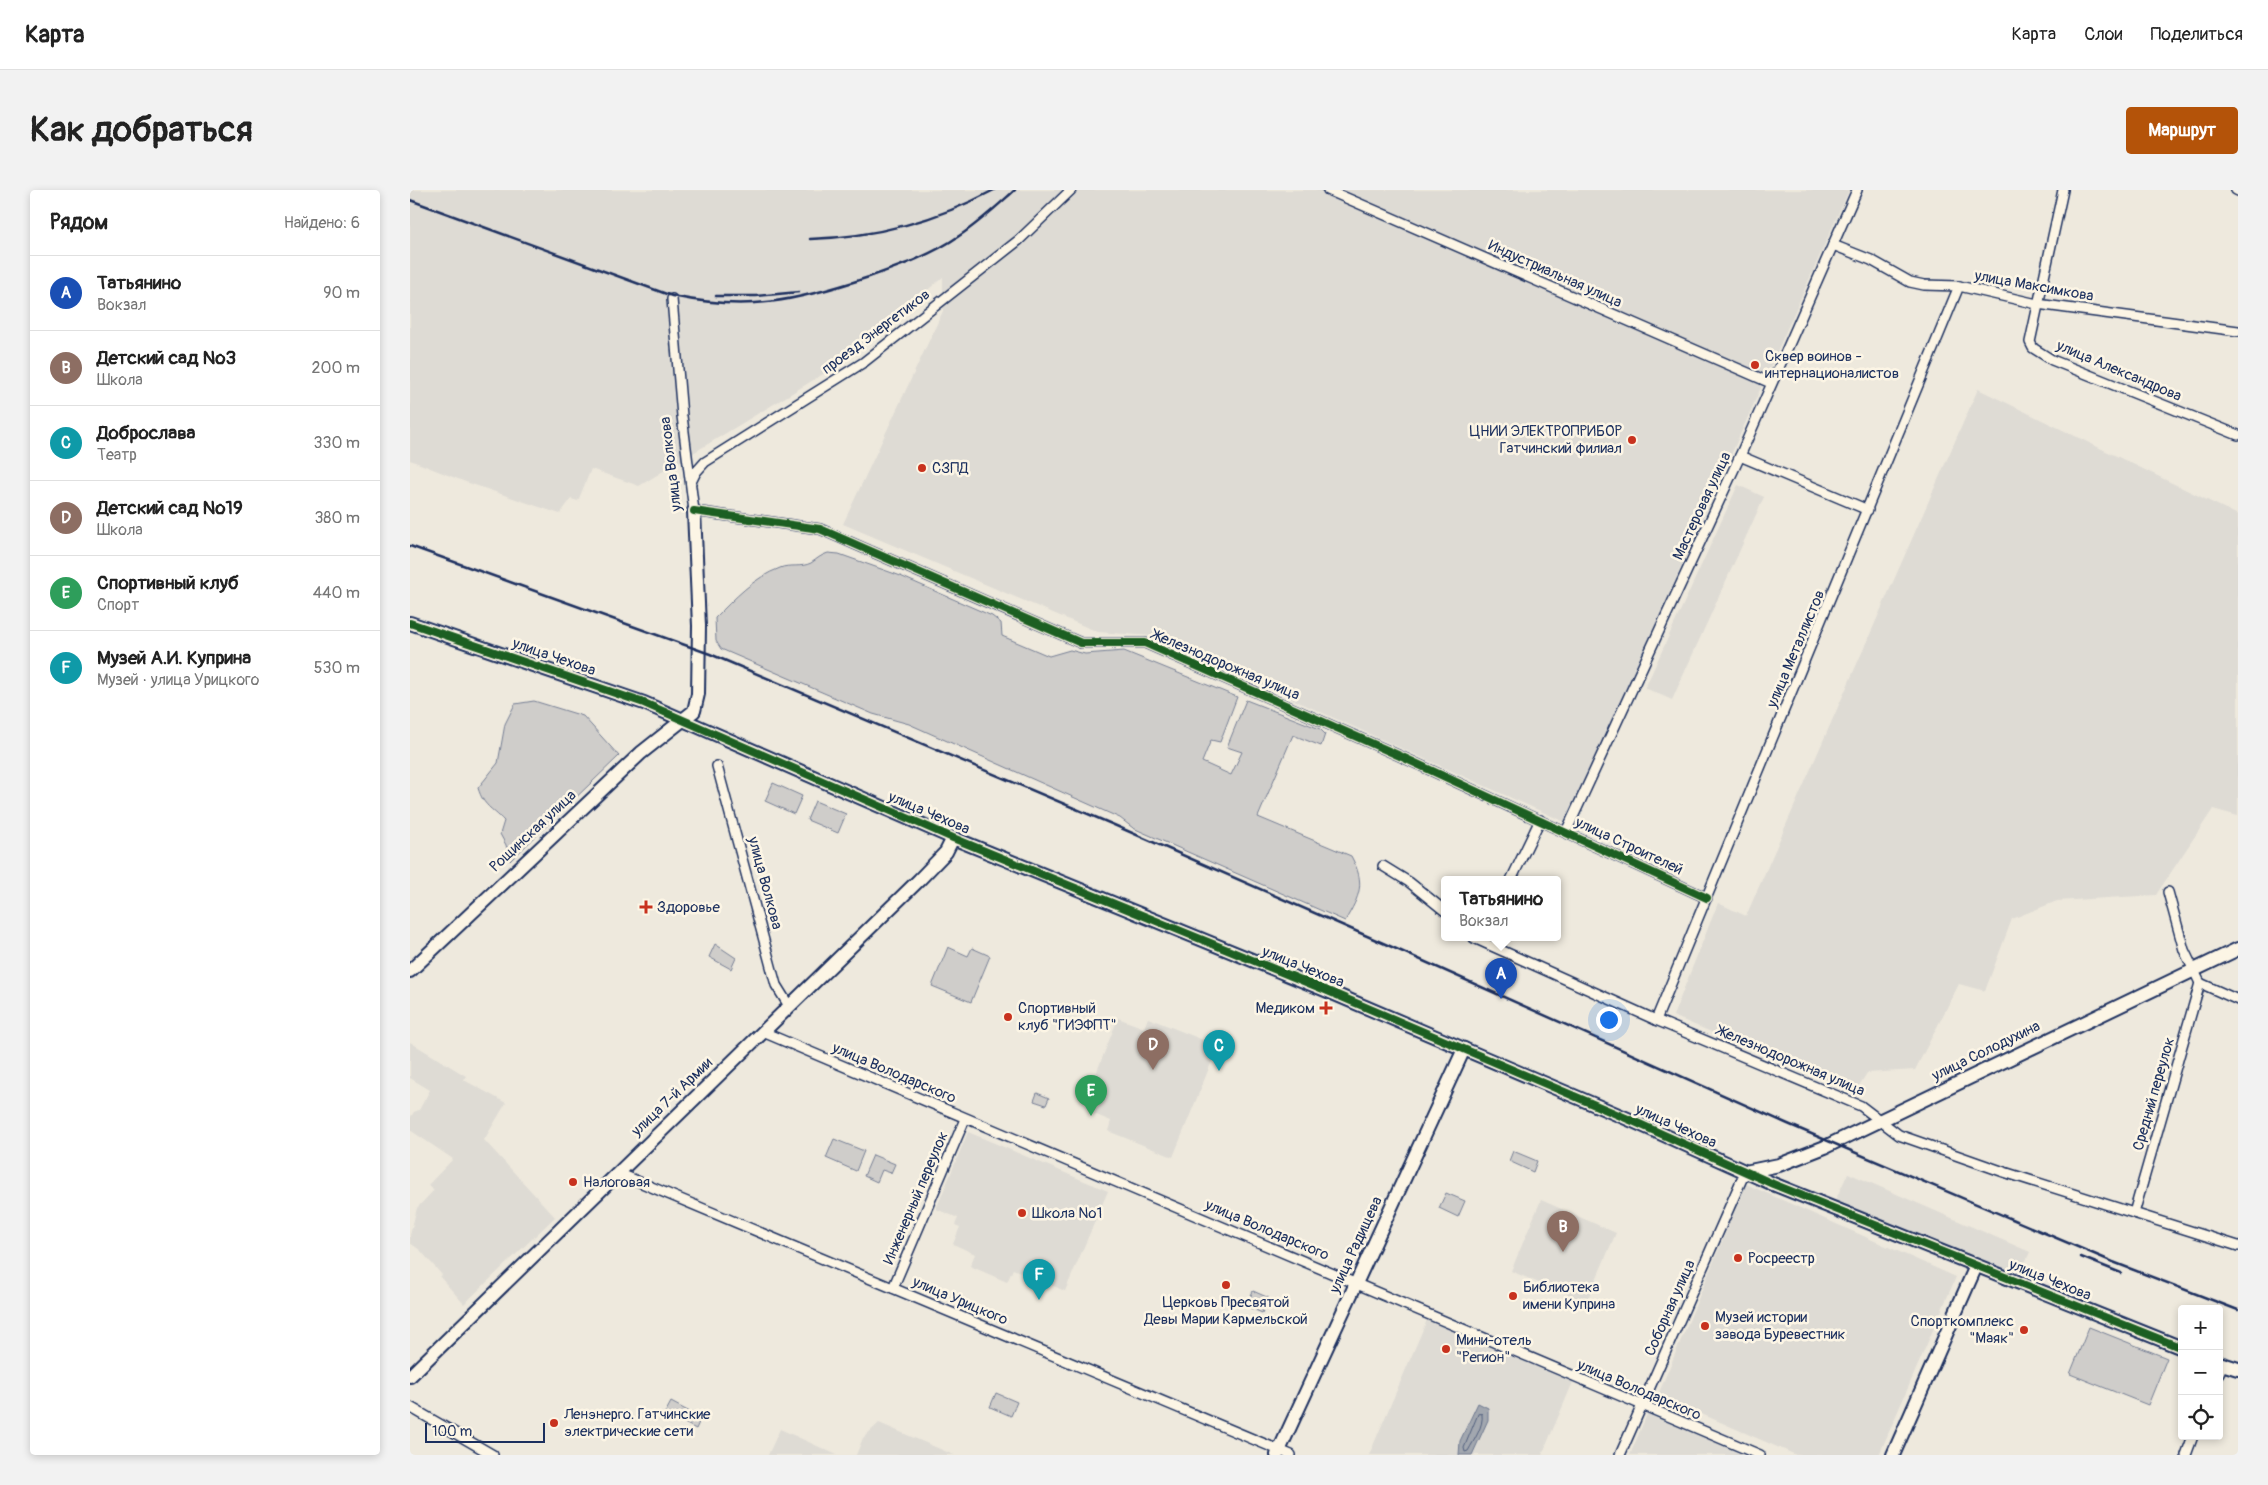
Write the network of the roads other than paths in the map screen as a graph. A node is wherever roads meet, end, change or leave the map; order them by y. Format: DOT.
graph roads {
  1 [pos="1071,190"];
  2 [pos="1328,190"];
  3 [pos="1857,190"];
  4 [pos="2063,190"];
  5 [pos="1833,245"];
  6 [pos="1959,286"];
  7 [pos="672,299"];
  8 [pos="2037,304"];
  9 [pos="2238,330"];
  10 [pos="1771,383"];
  11 [pos="2238,435"];
  12 [pos="1740,456"];
  13 [pos="690,483"];
  14 [pos="1868,510"];
  15 [pos="694,512"];
  16 [pos="410,623"];
  17 [pos="682,720"];
  18 [pos="717,766"];
  19 [pos="1540,820"];
  20 [pos="1566,832"];
  21 [pos="953,838"];
  22 [pos="1383,866"];
  23 [pos="1513,876"];
  24 [pos="2168,892"];
  25 [pos="1707,898"];
  26 [pos="1441,908"];
  27 [pos="1480,941"];
  28 [pos="2238,949"];
  29 [pos="2194,970"];
  30 [pos="410,971"];
  31 [pos="2200,983"];
  32 [pos="2238,1000"];
  33 [pos="789,1006"];
  34 [pos="1656,1020"];
  35 [pos="763,1032"];
  36 [pos="1464,1049"];
  37 [pos="965,1119"];
  38 [pos="1880,1119"];
  39 [pos="1779,1165"];
  40 [pos="1745,1172"];
  41 [pos="618,1173"];
  42 [pos="1773,1184"];
  43 [pos="2134,1213"];
  44 [pos="2238,1246"];
  45 [pos="1976,1266"];
  46 [pos="1357,1283"];
  47 [pos="893,1288"];
  48 [pos="2178,1346"];
  49 [pos="2223,1366"];
  50 [pos="2238,1368"];
  51 [pos="410,1376"];
  52 [pos="1642,1406"];
  53 [pos="410,1407"];
  54 [pos="2192,1440"];
  55 [pos="1283,1453"];
  56 [pos="493,1455"];
  57 [pos="1620,1455"];
  58 [pos="1760,1455"];
  59 [pos="1894,1455"];
  60 [pos="2186,1455"];
  1 -- 13 [label="street, проезд Энергетиков"];
  2 -- 10 [label="street, Индустриальная улица"];
  3 -- 5 [label="street, Мастеровая улица"];
  4 -- 8 [label="street"];
  5 -- 6 [label="street, улица Максимкова"];
  5 -- 10 [label="street, Мастеровая улица"];
  6 -- 8 [label="street, улица Максимкова"];
  6 -- 14 [label="street, улица Металлистов"];
  7 -- 13 [label="street, улица Волкова"];
  8 -- 9 [label="street, улица Максимкова"];
  8 -- 11 [label="street, улица Александрова"];
  10 -- 12 [label="street, Мастеровая улица"];
  12 -- 14 [label="street"];
  12 -- 20 [label="street, Мастеровая улица"];
  13 -- 15 [label="street, улица Волкова"];
  14 -- 25 [label="street, улица Металлистов"];
  15 -- 17 [label="street, улица Волкова"];
  15 -- 19 [label="street, Железнодорожная улица"];
  16 -- 17 [label="street, улица Чехова"];
  17 -- 21 [label="street, улица Чехова"];
  17 -- 30 [label="street, Рощинская улица"];
  18 -- 33 [label="street, улица Волкова"];
  19 -- 20 [label="street, улица Строителей"];
  19 -- 23 [label="street"];
  20 -- 25 [label="street, улица Строителей"];
  21 -- 33 [label="street, улица 7-й Армии"];
  21 -- 36 [label="street, улица Чехова"];
  22 -- 26 [label="street"];
  24 -- 29 [label="street"];
  25 -- 34 [label="street, улица Металлистов"];
  27 -- 34 [label="street, Железнодорожная улица"];
  28 -- 29 [label="street, улица Солодухина"];
  29 -- 31 [label="street"];
  29 -- 38 [label="street, улица Солодухина"];
  31 -- 32 [label="street"];
  31 -- 43 [label="street, Средний переулок"];
  33 -- 35 [label="street, улица 7-й Армии"];
  34 -- 38 [label="street, Железнодорожная улица"];
  35 -- 37 [label="street, улица Володарского"];
  35 -- 41 [label="street, улица 7-й Армии"];
  36 -- 40 [label="street, улица Чехова"];
  36 -- 46 [label="street, улица Радищева"];
  37 -- 46 [label="street, улица Володарского"];
  37 -- 47 [label="street, Инженерный переулок"];
  38 -- 39 [label="street, улица Солодухина"];
  38 -- 43 [label="street, Железнодорожная улица"];
  39 -- 40 [label="street, улица Солодухина"];
  39 -- 42 [label="street"];
  40 -- 42 [label="street, улица Чехова"];
  40 -- 52 [label="street, Соборная улица"];
  41 -- 47 [label="street, улица Урицкого"];
  41 -- 51 [label="street, улица 7-й Армии"];
  42 -- 45 [label="street, улица Чехова"];
  43 -- 44 [label="street, Железнодорожная улица"];
  45 -- 48 [label="street, улица Чехова"];
  45 -- 59 [label="street"];
  46 -- 52 [label="street, улица Володарского"];
  46 -- 55 [label="street, улица Радищева"];
  47 -- 55 [label="street, улица Урицкого"];
  49 -- 50 [label="street"];
  52 -- 57 [label="street, Соборная улица"];
  52 -- 58 [label="street, улица Володарского"];
  53 -- 56 [label="street"];
  54 -- 60 [label="street"];
}
